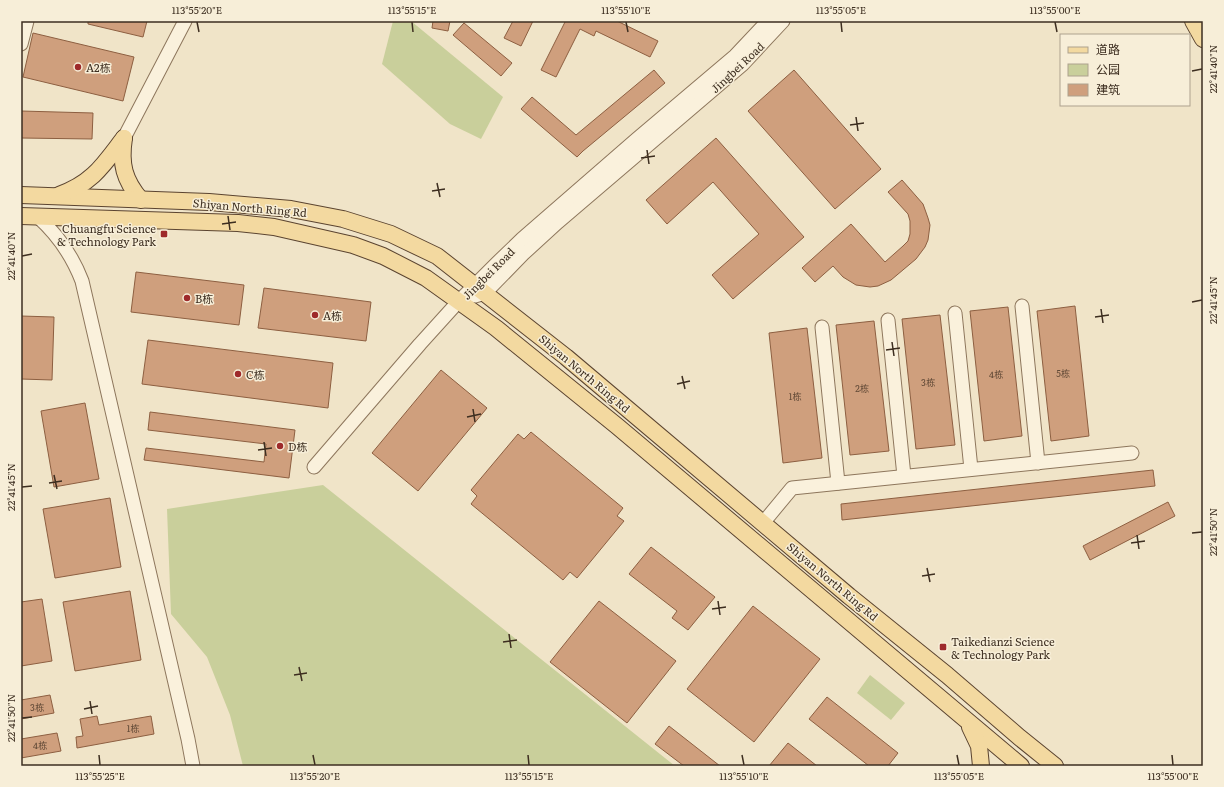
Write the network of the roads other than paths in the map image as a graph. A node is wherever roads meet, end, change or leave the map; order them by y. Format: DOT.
graph roads {
  1 [pos="27,21"];
  2 [pos="185,21"];
  3 [pos="768,21"];
  4 [pos="783,21"];
  5 [pos="1193,21"];
  6 [pos="1203,39"];
  7 [pos="21,44"];
  8 [pos="124,138"];
  9 [pos="21,195"];
  10 [pos="55,196"];
  11 [pos="141,200"];
  12 [pos="21,216"];
  13 [pos="38,216"];
  14 [pos="480,289"];
  15 [pos="458,302"];
  16 [pos="1022,306"];
  17 [pos="955,313"];
  18 [pos="888,320"];
  19 [pos="822,327"];
  20 [pos="1132,453"];
  21 [pos="1038,463"];
  22 [pos="314,467"];
  23 [pos="971,469"];
  24 [pos="904,476"];
  25 [pos="838,483"];
  26 [pos="763,523"];
  27 [pos="961,716"];
  28 [pos="1034,749"];
  29 [pos="1013,764"];
  30 [pos="193,766"];
  31 [pos="981,766"];
  32 [pos="1031,766"];
  33 [pos="1055,766"];
  1 -- 7 [label="street"];
  2 -- 8 [label="street"];
  3 -- 14 [label="street, Jingbei Road"];
  4 -- 14 [label="street, Jingbei Road"];
  5 -- 6 [label="main road"];
  8 -- 10 [label="main road"];
  8 -- 11 [label="main road"];
  9 -- 10 [label="main road, Shiyan North Ring Rd"];
  10 -- 11 [label="main road, Shiyan North Ring Rd"];
  11 -- 14 [label="main road, Shiyan North Ring Rd"];
  12 -- 13 [label="main road, Shiyan North Ring Rd"];
  13 -- 15 [label="main road, Shiyan North Ring Rd"];
  13 -- 30 [label="street"];
  14 -- 15 [label="street, Jingbei Road"];
  14 -- 26 [label="main road, Shiyan North Ring Rd"];
  15 -- 22 [label="street"];
  15 -- 27 [label="main road, Shiyan North Ring Rd"];
  16 -- 21 [label="street"];
  17 -- 23 [label="street"];
  18 -- 24 [label="street"];
  19 -- 25 [label="street"];
  20 -- 21 [label="street"];
  21 -- 23 [label="street"];
  23 -- 24 [label="street"];
  24 -- 25 [label="street"];
  25 -- 26 [label="street"];
  26 -- 28 [label="main road, Shiyan North Ring Rd"];
  27 -- 29 [label="main road, Shiyan North Ring Rd"];
  27 -- 31 [label="main road"];
  28 -- 29 [label="main road"];
  28 -- 32 [label="main road"];
  28 -- 33 [label="main road, Shiyan North Ring Rd"];
}
